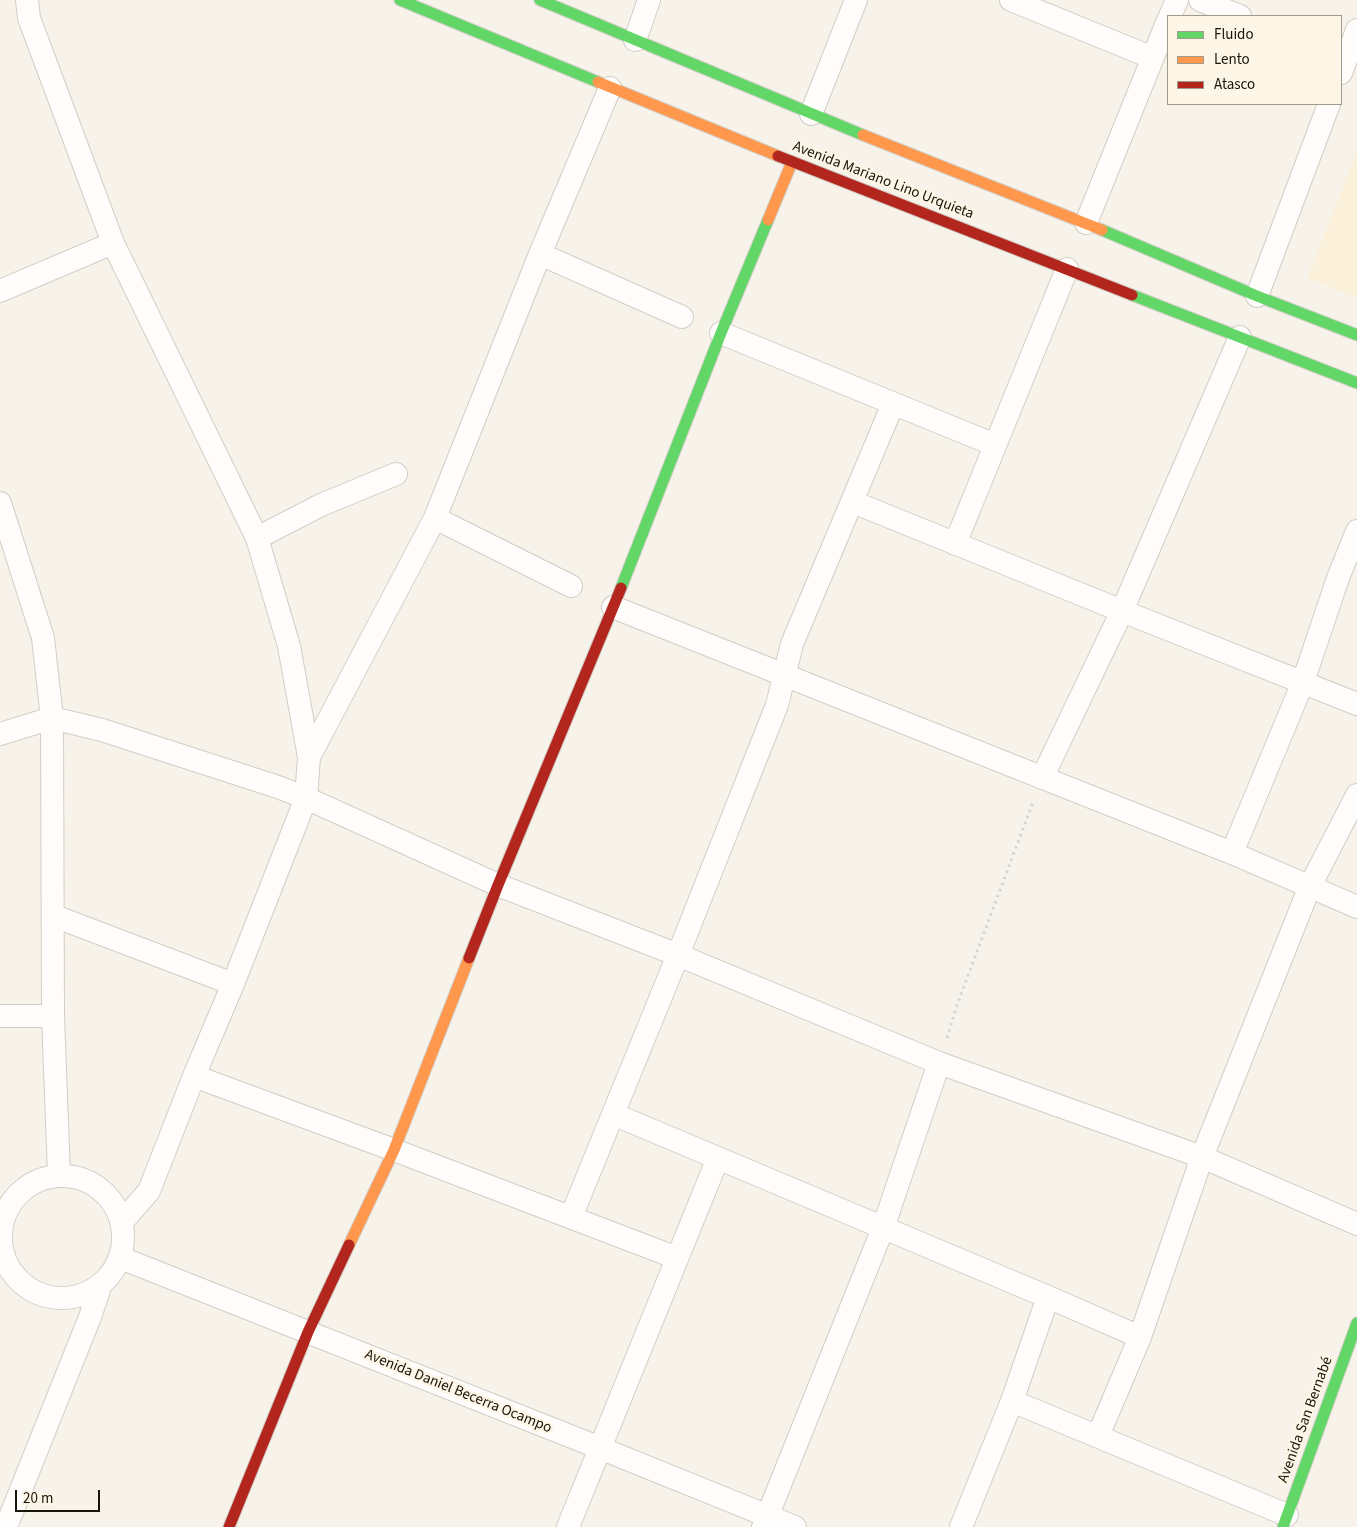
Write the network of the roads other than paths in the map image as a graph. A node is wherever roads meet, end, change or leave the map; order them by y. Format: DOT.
graph roads {
  1 [pos="27,0"];
  2 [pos="400,0"];
  3 [pos="540,0"];
  4 [pos="649,0"];
  5 [pos="856,0"];
  6 [pos="1011,0"];
  7 [pos="1177,0"];
  8 [pos="1200,0"];
  9 [pos="1058,8"];
  10 [pos="1170,15"];
  11 [pos="1238,15"];
  12 [pos="1167,23"];
  13 [pos="1357,30"];
  14 [pos="635,40"];
  15 [pos="1153,58"];
  16 [pos="1342,64"];
  17 [pos="610,88"];
  18 [pos="1329,105"];
  19 [pos="811,114"];
  20 [pos="792,162"];
  21 [pos="1086,223"];
  22 [pos="113,243"];
  23 [pos="540,254"];
  24 [pos="1067,269"];
  25 [pos="0,291"];
  26 [pos="1257,296"];
  27 [pos="682,317"];
  28 [pos="721,333"];
  29 [pos="1357,335"];
  30 [pos="1240,337"];
  31 [pos="1357,384"];
  32 [pos="893,404"];
  33 [pos="995,445"];
  34 [pos="396,474"];
  35 [pos="852,502"];
  36 [pos="1,509"];
  37 [pos="435,518"];
  38 [pos="1357,531"];
  39 [pos="257,538"];
  40 [pos="955,544"];
  41 [pos="1348,582"];
  42 [pos="571,586"];
  43 [pos="613,606"];
  44 [pos="1122,611"];
  45 [pos="785,674"];
  46 [pos="1303,682"];
  47 [pos="1357,704"];
  48 [pos="52,718"];
  49 [pos="0,734"];
  50 [pos="309,757"];
  51 [pos="1042,778"];
  52 [pos="1357,795"];
  53 [pos="306,798"];
  54 [pos="1232,853"];
  55 [pos="498,885"];
  56 [pos="1310,886"];
  57 [pos="1357,907"];
  58 [pos="54,916"];
  59 [pos="678,955"];
  60 [pos="233,984"];
  61 [pos="0,1016"];
  62 [pos="53,1016"];
  63 [pos="939,1063"];
  64 [pos="194,1076"];
  65 [pos="613,1114"];
  66 [pos="394,1150"];
  67 [pos="1202,1157"];
  68 [pos="718,1158"];
  69 [pos="59,1175"];
  70 [pos="571,1217"];
  71 [pos="122,1222"];
  72 [pos="1357,1224"];
  73 [pos="883,1228"];
  74 [pos="0,1235"];
  75 [pos="121,1258"];
  76 [pos="677,1258"];
  77 [pos="100,1287"];
  78 [pos="1048,1297"];
  79 [pos="1357,1323"];
  80 [pos="308,1332"];
  81 [pos="1140,1337"];
  82 [pos="1012,1401"];
  83 [pos="1098,1436"];
  84 [pos="600,1448"];
  85 [pos="1285,1521"];
  86 [pos="765,1522"];
  87 [pos="6,1527"];
  88 [pos="229,1527"];
  89 [pos="568,1527"];
  90 [pos="795,1527"];
  91 [pos="961,1527"];
  1 -- 22 [label="street"];
  2 -- 17 [label="main road, Avenida Mariano Lino Urquieta"];
  3 -- 14 [label="main road"];
  4 -- 14 [label="street"];
  5 -- 19 [label="street"];
  6 -- 9 [label="street"];
  7 -- 10 [label="street"];
  8 -- 11 [label="street"];
  9 -- 15 [label="street"];
  12 -- 15 [label="street"];
  13 -- 16 [label="street"];
  14 -- 19 [label="main road"];
  15 -- 21 [label="street"];
  17 -- 20 [label="main road, Avenida Mariano Lino Urquieta"];
  17 -- 23 [label="street"];
  18 -- 26 [label="street"];
  19 -- 21 [label="main road"];
  20 -- 24 [label="main road, Avenida Mariano Lino Urquieta"];
  20 -- 28 [label="main road"];
  21 -- 26 [label="main road"];
  22 -- 25 [label="street"];
  22 -- 39 [label="street"];
  23 -- 27 [label="street"];
  23 -- 37 [label="street"];
  24 -- 30 [label="main road, Avenida Mariano Lino Urquieta"];
  24 -- 33 [label="street"];
  26 -- 29 [label="main road"];
  28 -- 32 [label="street"];
  28 -- 43 [label="main road"];
  30 -- 31 [label="main road, Avenida Mariano Lino Urquieta"];
  30 -- 44 [label="street"];
  32 -- 33 [label="street"];
  32 -- 35 [label="street"];
  33 -- 40 [label="street"];
  34 -- 39 [label="street"];
  35 -- 40 [label="street"];
  35 -- 45 [label="street"];
  36 -- 48 [label="street"];
  37 -- 42 [label="street"];
  37 -- 50 [label="street"];
  38 -- 41 [label="street"];
  39 -- 50 [label="street"];
  40 -- 44 [label="street"];
  41 -- 46 [label="street"];
  43 -- 45 [label="street"];
  43 -- 55 [label="main road"];
  44 -- 46 [label="street"];
  44 -- 51 [label="street"];
  45 -- 51 [label="street"];
  45 -- 59 [label="street"];
  46 -- 47 [label="street"];
  46 -- 54 [label="street"];
  48 -- 49 [label="street"];
  48 -- 53 [label="street"];
  48 -- 58 [label="street"];
  50 -- 53 [label="street"];
  51 -- 54 [label="street"];
  52 -- 56 [label="street"];
  53 -- 55 [label="street"];
  53 -- 60 [label="street"];
  54 -- 56 [label="street"];
  55 -- 59 [label="street"];
  55 -- 66 [label="main road"];
  56 -- 57 [label="street"];
  56 -- 67 [label="street"];
  58 -- 60 [label="street"];
  58 -- 62 [label="street"];
  59 -- 63 [label="street"];
  59 -- 65 [label="street"];
  60 -- 64 [label="street"];
  61 -- 62 [label="street"];
  62 -- 69 [label="street"];
  63 -- 67 [label="street"];
  63 -- 73 [label="street"];
  64 -- 66 [label="street"];
  64 -- 71 [label="street"];
  65 -- 68 [label="street"];
  65 -- 70 [label="street"];
  66 -- 70 [label="street"];
  66 -- 80 [label="main road"];
  67 -- 72 [label="street"];
  67 -- 81 [label="street"];
  68 -- 73 [label="street"];
  68 -- 76 [label="street"];
  69 -- 71 [label="street"];
  69 -- 74 [label="street"];
  70 -- 76 [label="street"];
  71 -- 75 [label="street"];
  73 -- 78 [label="street"];
  73 -- 86 [label="street"];
  74 -- 77 [label="street"];
  75 -- 77 [label="street"];
  75 -- 80 [label="street, Avenida Daniel Becerra Ocampo"];
  76 -- 84 [label="street"];
  77 -- 87 [label="street"];
  78 -- 81 [label="street"];
  78 -- 82 [label="street"];
  79 -- 85 [label="main road, Avenida San Bernabé"];
  80 -- 84 [label="street, Avenida Daniel Becerra Ocampo"];
  80 -- 88 [label="main road"];
  81 -- 83 [label="street"];
  82 -- 83 [label="street"];
  82 -- 91 [label="street"];
  83 -- 85 [label="street"];
  84 -- 86 [label="street, Avenida Daniel Becerra Ocampo"];
  84 -- 89 [label="street"];
  86 -- 90 [label="street, Avenida Daniel Becerra Ocampo"];
}
